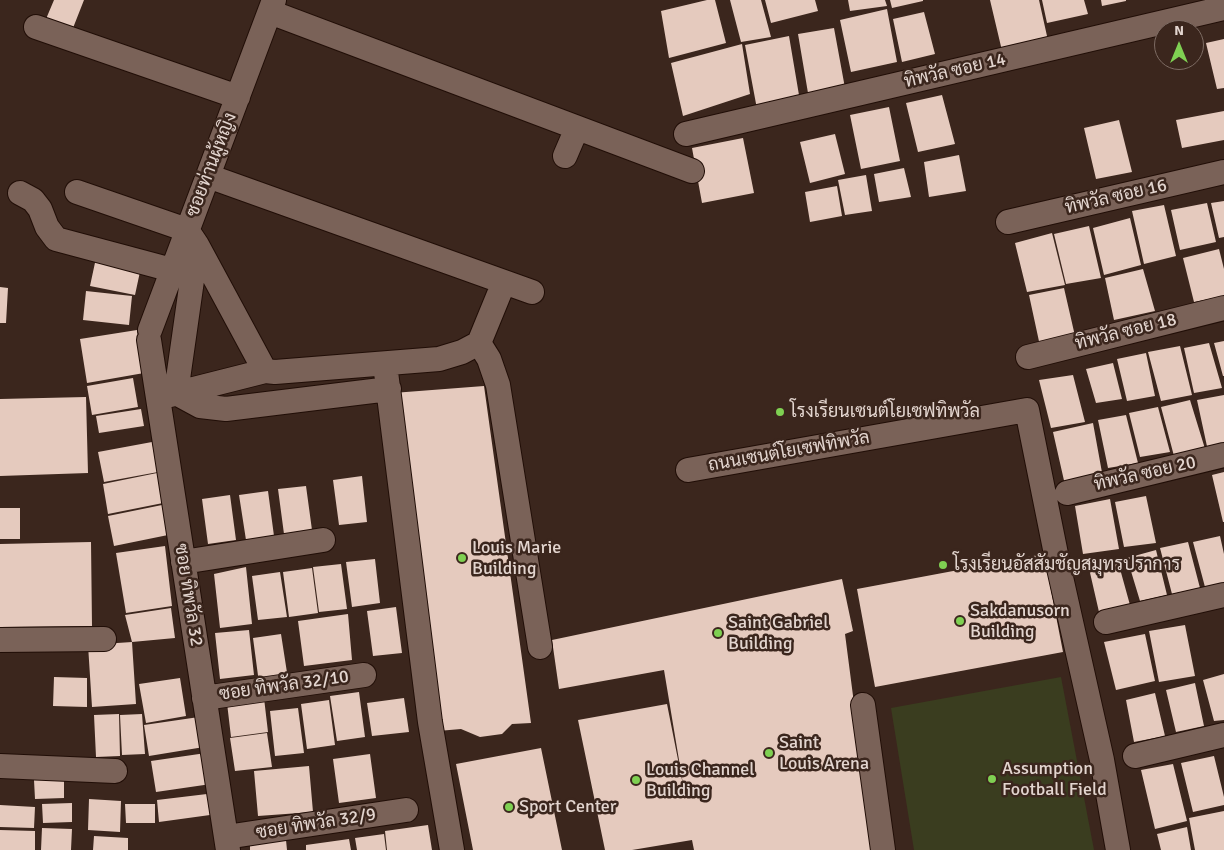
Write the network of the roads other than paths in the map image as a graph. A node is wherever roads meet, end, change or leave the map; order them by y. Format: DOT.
graph roads {
  1 [pos="272,6"];
  2 [pos="1224,8"];
  3 [pos="36,27"];
  4 [pos="238,97"];
  5 [pos="577,128"];
  6 [pos="686,134"];
  7 [pos="565,156"];
  8 [pos="692,171"];
  9 [pos="1224,172"];
  10 [pos="208,176"];
  11 [pos="77,192"];
  12 [pos="20,193"];
  13 [pos="1008,222"];
  14 [pos="192,237"];
  15 [pos="172,270"];
  16 [pos="504,282"];
  17 [pos="532,292"];
  18 [pos="1224,308"];
  19 [pos="149,335"];
  20 [pos="479,343"];
  21 [pos="1028,357"];
  22 [pos="385,364"];
  23 [pos="265,371"];
  24 [pos="389,389"];
  25 [pos="167,396"];
  26 [pos="1224,455"];
  27 [pos="688,470"];
  28 [pos="1066,493"];
  29 [pos="324,540"];
  30 [pos="183,562"];
  31 [pos="1224,596"];
  32 [pos="1106,622"];
  33 [pos="104,639"];
  34 [pos="0,640"];
  35 [pos="540,647"];
  36 [pos="364,675"];
  37 [pos="204,698"];
  38 [pos="863,705"];
  39 [pos="1224,735"];
  40 [pos="1135,756"];
  41 [pos="0,766"];
  42 [pos="115,771"];
  43 [pos="406,810"];
  44 [pos="227,844"];
  45 [pos="452,850"];
  46 [pos="883,850"];
  47 [pos="1118,850"];
  1 -- 4 [label="street, ซอยท่านผู้หญิง"];
  1 -- 5 [label="street"];
  2 -- 6 [label="street, ทิพวัล ซอย 14"];
  3 -- 4 [label="street"];
  4 -- 10 [label="street, ซอยท่านผู้หญิง"];
  5 -- 7 [label="street"];
  5 -- 8 [label="street"];
  9 -- 13 [label="street, ทิพวัล ซอย 16"];
  10 -- 14 [label="street, ซอยท่านผู้หญิง"];
  10 -- 16 [label="street"];
  11 -- 14 [label="street"];
  12 -- 15 [label="street"];
  14 -- 15 [label="street, ซอยท่านผู้หญิง"];
  14 -- 23 [label="street"];
  14 -- 25 [label="street"];
  15 -- 19 [label="street, ซอยท่านผู้หญิง"];
  16 -- 17 [label="street"];
  16 -- 20 [label="street"];
  18 -- 21 [label="street, ทิพวัล ซอย 18"];
  19 -- 25 [label="street, ซอย ทิพวัล 32"];
  20 -- 22 [label="street"];
  20 -- 35 [label="street"];
  22 -- 23 [label="street"];
  22 -- 24 [label="street"];
  23 -- 25 [label="street"];
  24 -- 25 [label="street"];
  24 -- 45 [label="street"];
  25 -- 30 [label="street, ซอย ทิพวัล 32"];
  26 -- 28 [label="street, ทิพวัล ซอย 20"];
  27 -- 47 [label="street, ถนนเซนต์โยเซฟทิพวัล"];
  29 -- 30 [label="street"];
  30 -- 37 [label="street, ซอย ทิพวัล 32"];
  31 -- 32 [label="street"];
  33 -- 34 [label="street"];
  36 -- 37 [label="street, ซอย ทิพวัล 32/10"];
  37 -- 44 [label="street, ซอย ทิพวัล 32"];
  38 -- 46 [label="street"];
  39 -- 40 [label="street"];
  41 -- 42 [label="street"];
  43 -- 44 [label="street, ซอย ทิพวัล 32/9"];
}
